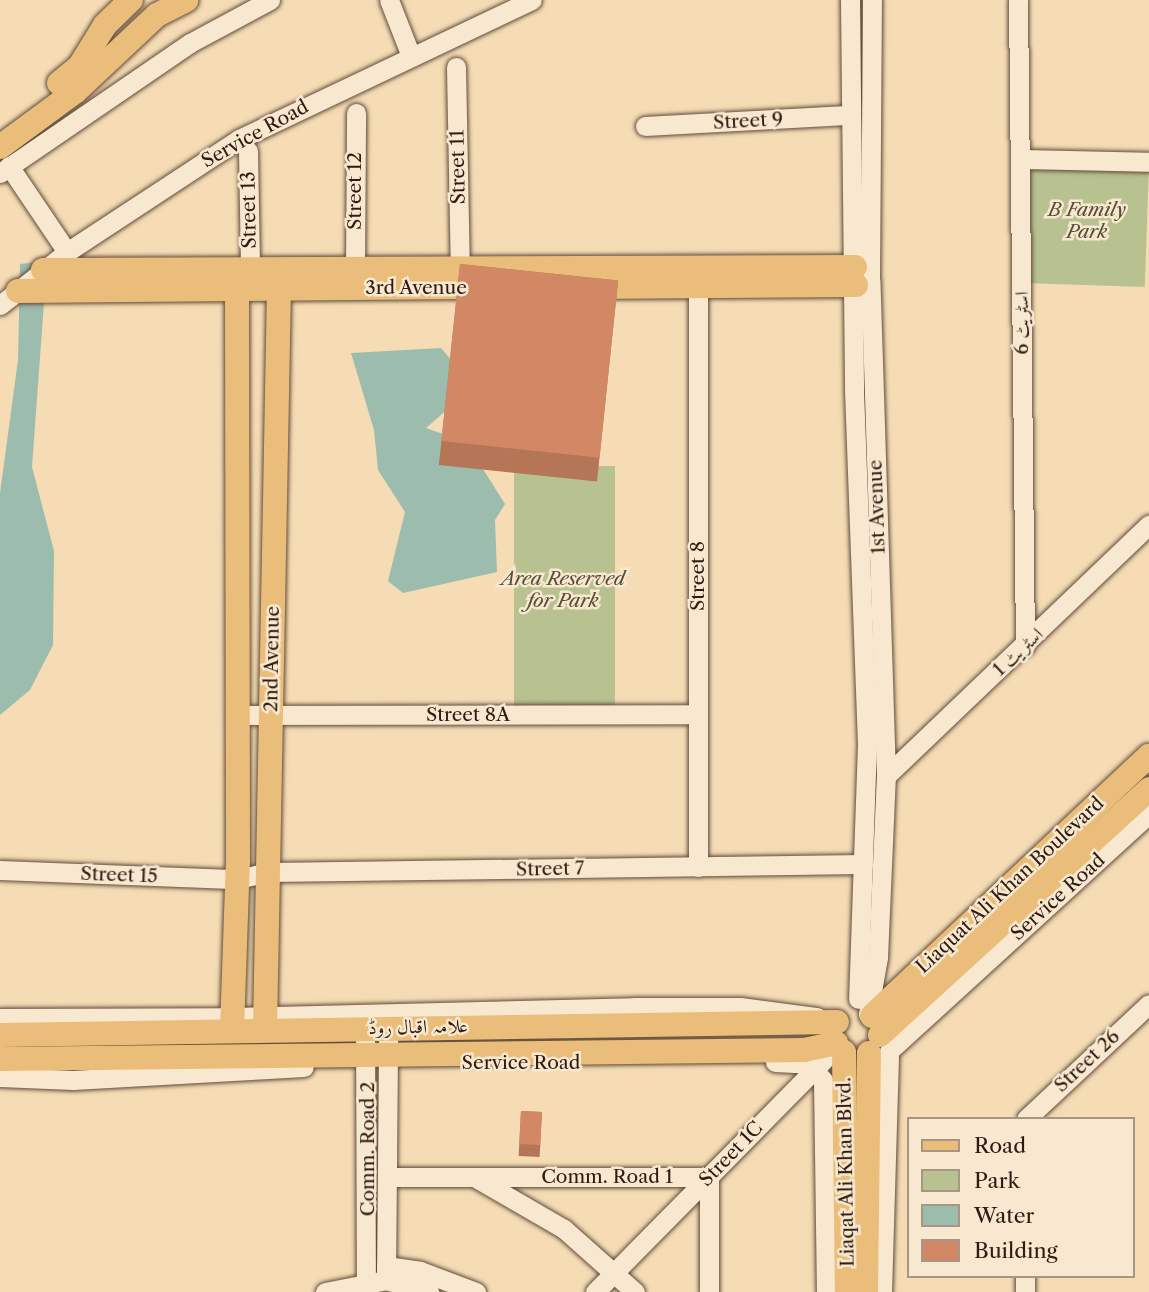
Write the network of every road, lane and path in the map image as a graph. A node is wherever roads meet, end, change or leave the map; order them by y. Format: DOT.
graph roads {
  1 [pos="131,0"];
  2 [pos="186,0"];
  3 [pos="270,0"];
  4 [pos="389,0"];
  5 [pos="532,0"];
  6 [pos="850,0"];
  7 [pos="872,0"];
  8 [pos="1018,0"];
  9 [pos="411,56"];
  10 [pos="456,66"];
  11 [pos="356,113"];
  12 [pos="851,115"];
  13 [pos="645,126"];
  14 [pos="0,129"];
  15 [pos="248,151"];
  16 [pos="1021,159"];
  17 [pos="3,162"];
  18 [pos="1149,162"];
  19 [pos="67,252"];
  20 [pos="460,268"];
  21 [pos="355,269"];
  22 [pos="43,270"];
  23 [pos="855,276"];
  24 [pos="243,279"];
  25 [pos="698,286"];
  26 [pos="279,288"];
  27 [pos="9,298"];
  28 [pos="1149,526"];
  29 [pos="1025,646"];
  30 [pos="697,714"];
  31 [pos="238,715"];
  32 [pos="271,717"];
  33 [pos="1149,756"];
  34 [pos="886,776"];
  35 [pos="1149,789"];
  36 [pos="1149,814"];
  37 [pos="863,864"];
  38 [pos="698,867"];
  39 [pos="0,870"];
  40 [pos="269,872"];
  41 [pos="238,879"];
  42 [pos="1149,1004"];
  43 [pos="0,1017"];
  44 [pos="376,1020"];
  45 [pos="265,1023"];
  46 [pos="233,1024"];
  47 [pos="0,1035"];
  48 [pos="863,1038"];
  49 [pos="378,1058"];
  50 [pos="0,1059"];
  51 [pos="815,1068"];
  52 [pos="0,1077"];
  53 [pos="1028,1117"];
  54 [pos="389,1177"];
  55 [pos="709,1177"];
  56 [pos="475,1178"];
  57 [pos="615,1272"];
  58 [pos="380,1277"];
  59 [pos="326,1292"];
  60 [pos="429,1292"];
  61 [pos="476,1292"];
  62 [pos="595,1292"];
  63 [pos="635,1292"];
  64 [pos="709,1292"];
  65 [pos="826,1292"];
  66 [pos="847,1292"];
  67 [pos="866,1292"];
  68 [pos="882,1292"];
  1 -- 14 [label="main road"];
  2 -- 17 [label="main road"];
  3 -- 17 [label="street"];
  4 -- 9 [label="street"];
  5 -- 9 [label="street, Service Road"];
  6 -- 12 [label="street"];
  7 -- 34 [label="street, 1st Avenue"];
  8 -- 16 [label="street, اسٹریٹ 6"];
  9 -- 19 [label="street, Service Road"];
  10 -- 20 [label="street, Street 11"];
  11 -- 21 [label="street, Street 12"];
  12 -- 13 [label="street, Street 9"];
  12 -- 23 [label="street"];
  15 -- 24 [label="street, Street 13"];
  16 -- 18 [label="street"];
  16 -- 29 [label="street, اسٹریٹ 6"];
  17 -- 19 [label="street"];
  19 -- 22 [label="street, Service Road"];
  20 -- 21 [label="main road, 3rd Avenue"];
  20 -- 23 [label="main road, 3rd Avenue"];
  21 -- 24 [label="main road, 3rd Avenue"];
  22 -- 24 [label="main road, 3rd Avenue"];
  22 -- 27 [label="street, Service Road"];
  23 -- 25 [label="main road, 3rd Avenue"];
  23 -- 37 [label="street"];
  24 -- 26 [label="main road, 3rd Avenue"];
  24 -- 27 [label="main road, 3rd Avenue"];
  24 -- 31 [label="main road, 2nd Avenue"];
  25 -- 26 [label="main road, 3rd Avenue"];
  25 -- 30 [label="street, Street 8"];
  26 -- 32 [label="main road, 2nd Avenue"];
  28 -- 29 [label="street, اسٹریٹ 1"];
  29 -- 34 [label="street, اسٹریٹ 1"];
  30 -- 32 [label="street, Street 8A"];
  30 -- 38 [label="street, Street 8"];
  31 -- 32 [label="street, Street 8A"];
  31 -- 41 [label="main road, 2nd Avenue"];
  32 -- 40 [label="main road, 2nd Avenue"];
  33 -- 48 [label="main road, Liaquat Ali Khan Boulevard"];
  34 -- 48 [label="street, 1st Avenue"];
  35 -- 48 [label="main road, Liaquat Ali Khan Boulevard"];
  36 -- 48 [label="street, Service Road"];
  37 -- 38 [label="street, Street 7"];
  37 -- 48 [label="street"];
  38 -- 40 [label="street, Street 7"];
  39 -- 41 [label="street, Street 15"];
  40 -- 41 [label="street, Street 7"];
  40 -- 45 [label="main road, 2nd Avenue"];
  41 -- 46 [label="main road, 2nd Avenue"];
  42 -- 53 [label="street, Street 26"];
  43 -- 46 [label="street"];
  44 -- 45 [label="main road, علامہ اقبال روڈ"];
  44 -- 48 [label="main road, علامہ اقبال روڈ"];
  44 -- 49 [label="street, Comm. Road 2"];
  45 -- 46 [label="main road, علامہ اقبال روڈ"];
  46 -- 47 [label="main road, علامہ اقبال روڈ"];
  48 -- 49 [label="main road"];
  48 -- 51 [label="street, Street 1C"];
  48 -- 66 [label="main road, Liaqat Ali Khan Blvd."];
  48 -- 67 [label="main road, Liaqat Ali Khan Blvd."];
  48 -- 68 [label="street, Liaqat Ali Khan Blvd."];
  49 -- 50 [label="main road"];
  49 -- 51 [label="street, Service Road"];
  49 -- 52 [label="street, Service Road"];
  49 -- 54 [label="street, Comm. Road 2"];
  49 -- 58 [label="street, Comm. Road 2"];
  51 -- 55 [label="street, Street 1C"];
  51 -- 65 [label="street"];
  54 -- 56 [label="street, Comm. Road 1"];
  54 -- 58 [label="street, Comm. Road 2"];
  55 -- 56 [label="street, Comm. Road 1"];
  55 -- 57 [label="street, Street 1C"];
  55 -- 64 [label="street"];
  56 -- 57 [label="street"];
  57 -- 62 [label="street, Street 1C"];
  57 -- 63 [label="street"];
  58 -- 59 [label="street"];
  58 -- 60 [label="street"];
  58 -- 61 [label="street"];
}
